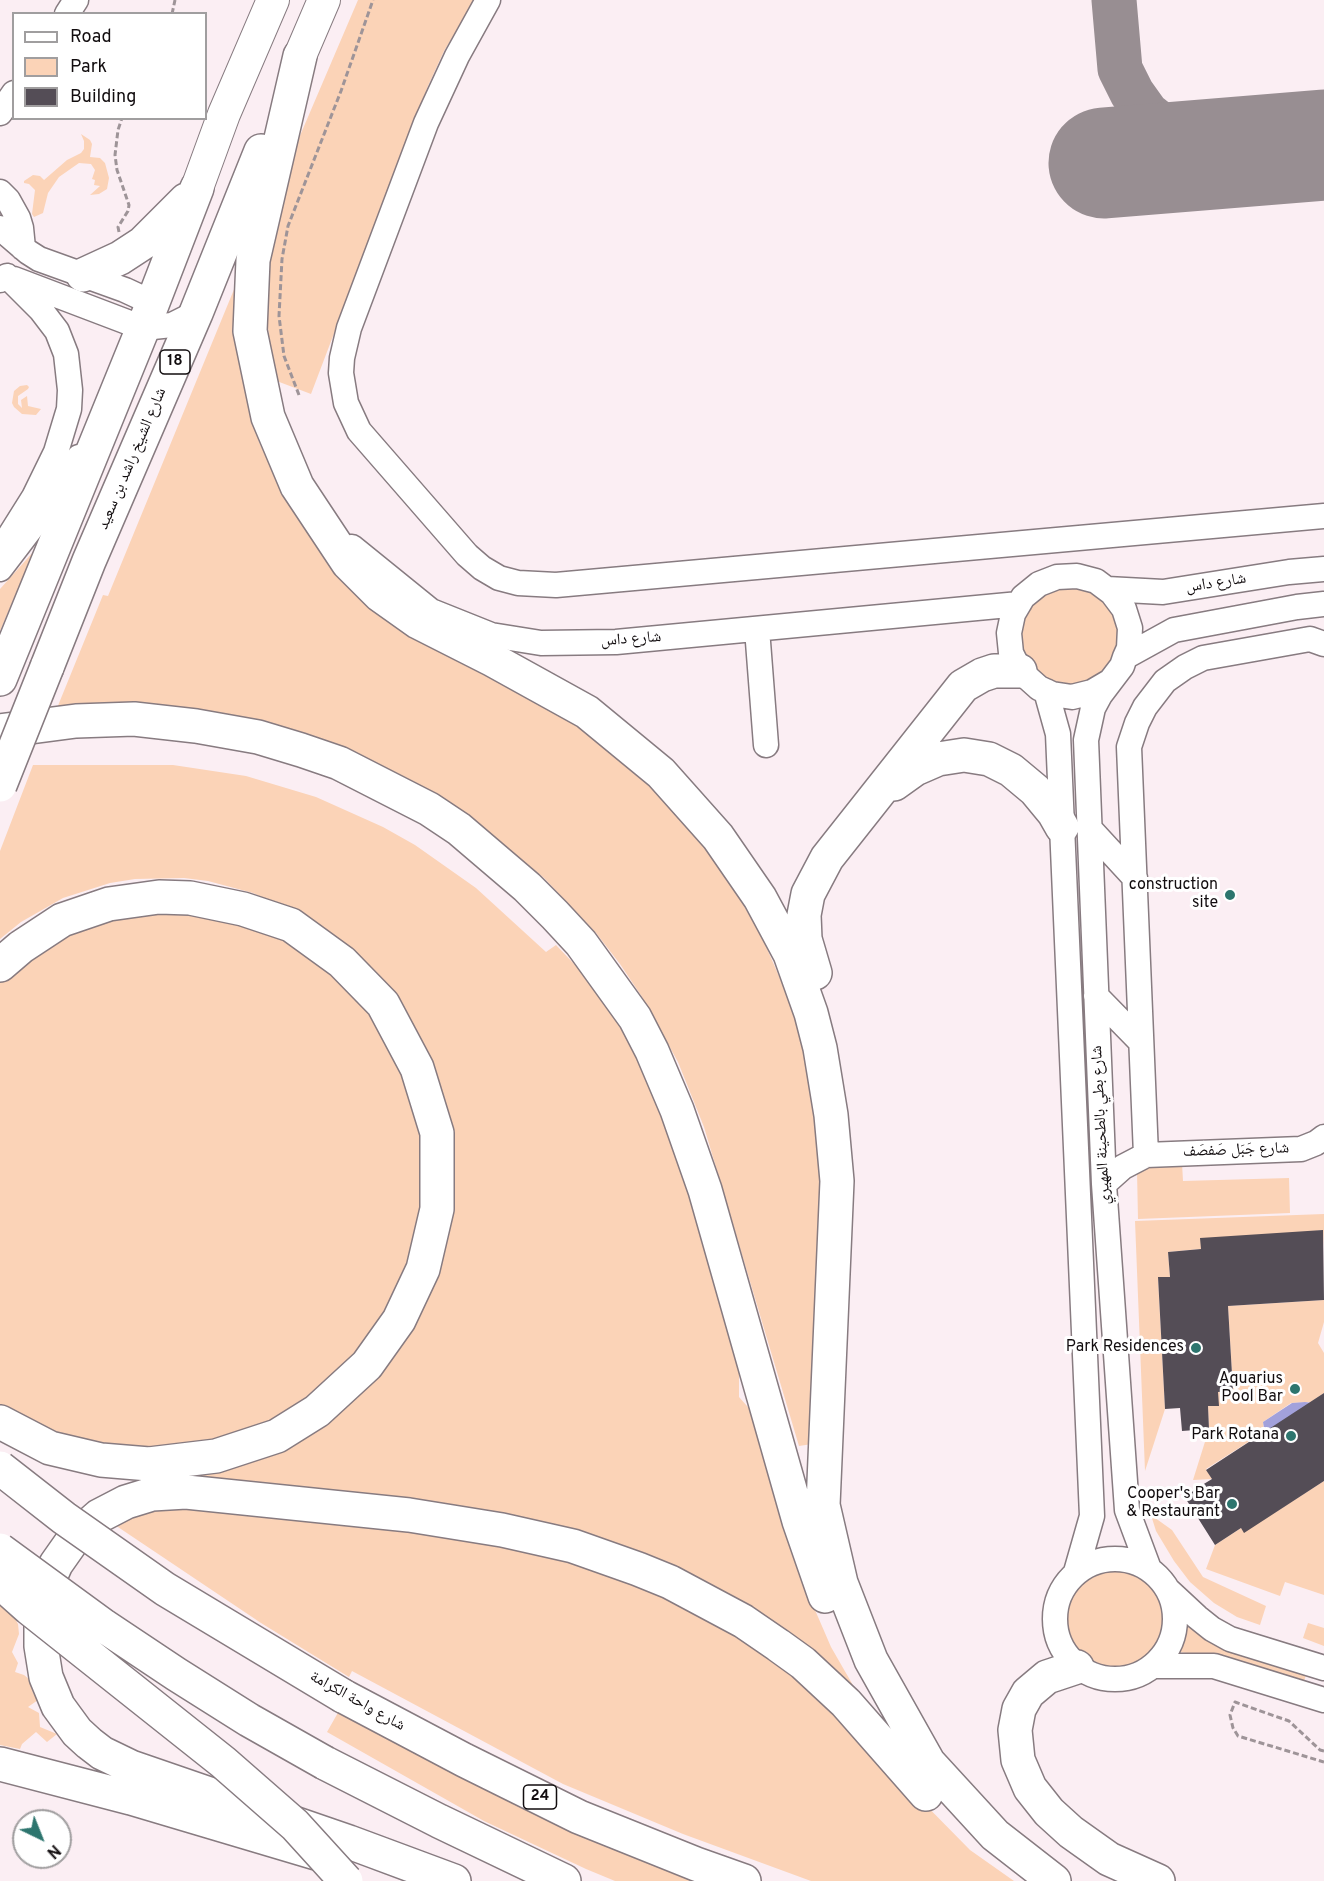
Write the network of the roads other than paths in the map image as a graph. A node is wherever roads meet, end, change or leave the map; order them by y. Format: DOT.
graph roads {
  1 [pos="273,0"];
  2 [pos="324,0"];
  3 [pos="488,0"];
  4 [pos="300,56"];
  5 [pos="12,96"];
  6 [pos="0,113"];
  7 [pos="197,188"];
  8 [pos="0,192"];
  9 [pos="9,240"];
  10 [pos="83,275"];
  11 [pos="2,277"];
  12 [pos="196,313"];
  13 [pos="153,319"];
  14 [pos="113,401"];
  15 [pos="297,486"];
  16 [pos="1324,516"];
  17 [pos="0,551"];
  18 [pos="89,561"];
  19 [pos="0,569"];
  20 [pos="1324,569"];
  21 [pos="1107,589"];
  22 [pos="1019,604"];
  23 [pos="1324,604"];
  24 [pos="1292,608"];
  25 [pos="758,628"];
  26 [pos="1288,643"];
  27 [pos="1324,644"];
  28 [pos="1125,657"];
  29 [pos="5,665"];
  30 [pos="1020,671"];
  31 [pos="1109,682"];
  32 [pos="1046,691"];
  33 [pos="0,731"];
  34 [pos="766,745"];
  35 [pos="0,785"];
  36 [pos="875,797"];
  37 [pos="1132,825"];
  38 [pos="1075,827"];
  39 [pos="1135,878"];
  40 [pos="0,965"];
  41 [pos="1139,990"];
  42 [pos="1096,996"];
  43 [pos="1141,1042"];
  44 [pos="1321,1147"];
  45 [pos="1146,1155"];
  46 [pos="1104,1184"];
  47 [pos="834,1273"];
  48 [pos="0,1422"];
  49 [pos="0,1468"];
  50 [pos="0,1550"];
  51 [pos="1149,1569"];
  52 [pos="1076,1572"];
  53 [pos="0,1582"];
  54 [pos="1169,1591"];
  55 [pos="1153,1666"];
  56 [pos="1077,1667"];
  57 [pos="1324,1668"];
  58 [pos="1324,1700"];
  59 [pos="0,1764"];
  60 [pos="930,1766"];
  61 [pos="346,1881"];
  62 [pos="410,1881"];
  63 [pos="454,1881"];
  64 [pos="564,1881"];
  65 [pos="744,1881"];
  66 [pos="1038,1881"];
  67 [pos="1054,1881"];
  68 [pos="1158,1881"];
  1 -- 7 [label="main road, 18"];
  2 -- 4 [label="main road, شارع الشيخ راشد بن سعيد / 18"];
  3 -- 16 [label="street"];
  4 -- 12 [label="highway, شارع الشيخ راشد بن سعيد / 18"];
  4 -- 15 [label="highway"];
  5 -- 6 [label="street"];
  7 -- 10 [label="highway"];
  7 -- 13 [label="highway, 18"];
  8 -- 9 [label="street"];
  9 -- 10 [label="street"];
  10 -- 13 [label="street"];
  11 -- 13 [label="street"];
  11 -- 17 [label="street"];
  12 -- 13 [label="street"];
  12 -- 18 [label="highway, شارع الشيخ راشد بن سعيد / 18"];
  13 -- 14 [label="highway, 18"];
  13 -- 18 [label="highway"];
  14 -- 19 [label="street"];
  14 -- 29 [label="highway, 18"];
  15 -- 25 [label="street, شارع داس"];
  15 -- 47 [label="highway"];
  18 -- 35 [label="highway, شارع الشيخ راشد بن سعيد / 18, bridge"];
  20 -- 21 [label="street, شارع داس"];
  21 -- 22 [label="street"];
  21 -- 28 [label="street"];
  22 -- 25 [label="street, شارع داس"];
  22 -- 30 [label="street"];
  23 -- 24 [label="street"];
  24 -- 26 [label="street"];
  24 -- 27 [label="street"];
  24 -- 28 [label="street"];
  25 -- 34 [label="street"];
  26 -- 27 [label="street"];
  26 -- 37 [label="street"];
  28 -- 31 [label="street"];
  30 -- 32 [label="street"];
  30 -- 36 [label="highway"];
  31 -- 32 [label="street"];
  31 -- 38 [label="street, شارع بطي بالطحينة المهيري"];
  32 -- 38 [label="street, شارع بطي بالطحينة المهيري"];
  33 -- 60 [label="highway"];
  36 -- 38 [label="highway"];
  36 -- 47 [label="highway"];
  37 -- 38 [label="street"];
  37 -- 39 [label="street"];
  38 -- 39 [label="street"];
  38 -- 42 [label="street, شارع بطي بالطحينة المهيري"];
  38 -- 52 [label="street, شارع بطي بالطحينة المهيري"];
  39 -- 41 [label="street"];
  40 -- 48 [label="highway"];
  41 -- 42 [label="street"];
  41 -- 43 [label="street"];
  42 -- 43 [label="street"];
  42 -- 46 [label="street, شارع بطي بالطحينة المهيري"];
  43 -- 45 [label="street"];
  44 -- 45 [label="street, شارع جَبَل صَفصَف"];
  45 -- 46 [label="street, شارع جَبَل صَفصَف"];
  46 -- 51 [label="street, شارع بطي بالطحينة المهيري"];
  47 -- 60 [label="highway"];
  49 -- 65 [label="highway, شارع واحة الكرامة / 24, bridge"];
  50 -- 64 [label="highway, bridge"];
  51 -- 52 [label="street"];
  51 -- 54 [label="street"];
  52 -- 56 [label="street"];
  53 -- 61 [label="highway, bridge"];
  54 -- 55 [label="street"];
  54 -- 57 [label="street"];
  55 -- 56 [label="street"];
  55 -- 58 [label="street"];
  56 -- 68 [label="highway"];
  59 -- 62 [label="highway"];
  60 -- 67 [label="highway"];
  63 -- 66 [label="highway"];
}
